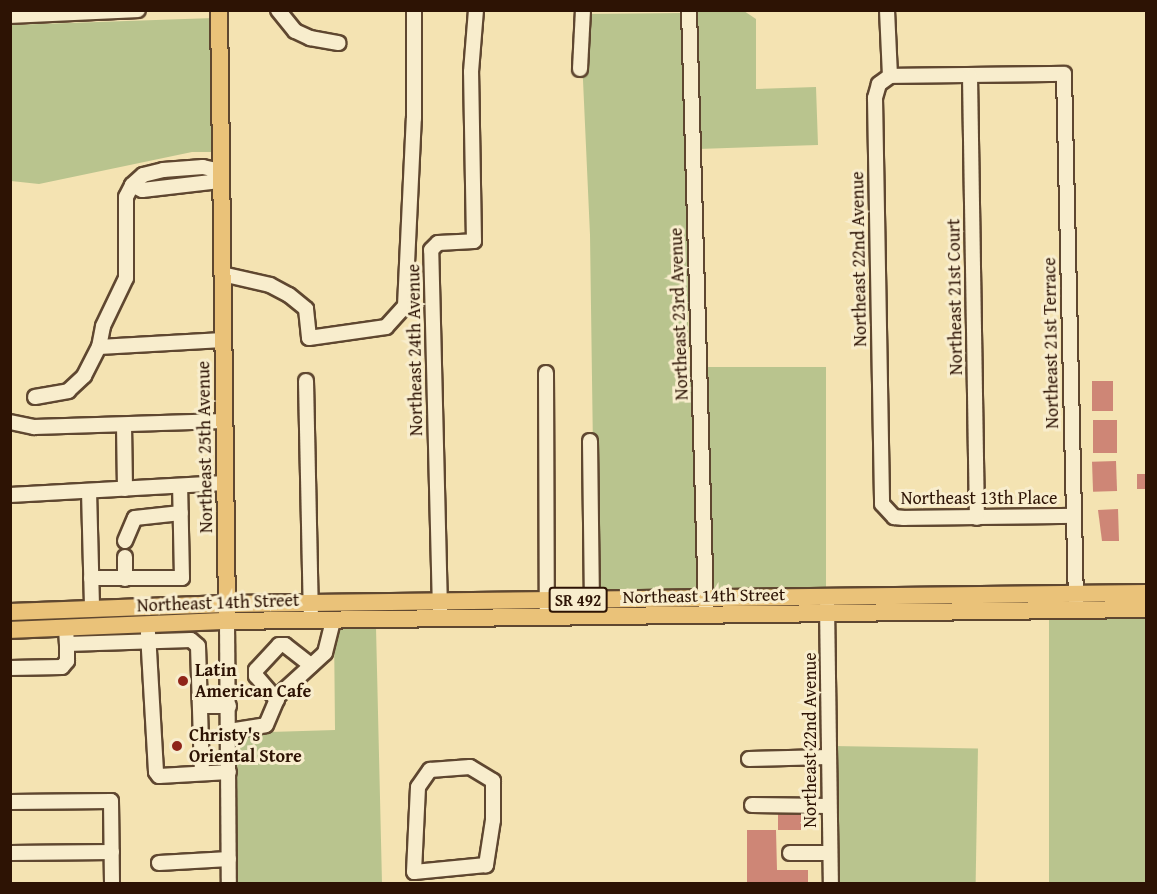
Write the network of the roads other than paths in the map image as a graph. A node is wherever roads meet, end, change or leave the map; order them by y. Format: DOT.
graph roads {
  1 [pos="138,10"];
  2 [pos="219,10"];
  3 [pos="278,10"];
  4 [pos="414,10"];
  5 [pos="476,10"];
  6 [pos="583,10"];
  7 [pos="689,10"];
  8 [pos="887,10"];
  9 [pos="10,16"];
  10 [pos="339,43"];
  11 [pos="580,69"];
  12 [pos="890,76"];
  13 [pos="970,76"];
  14 [pos="220,171"];
  15 [pos="222,274"];
  16 [pos="223,340"];
  17 [pos="99,347"];
  18 [pos="546,373"];
  19 [pos="306,381"];
  20 [pos="35,397"];
  21 [pos="224,421"];
  22 [pos="10,422"];
  23 [pos="124,425"];
  24 [pos="590,441"];
  25 [pos="225,483"];
  26 [pos="180,486"];
  27 [pos="125,489"];
  28 [pos="89,491"];
  29 [pos="10,495"];
  30 [pos="886,512"];
  31 [pos="181,513"];
  32 [pos="1073,516"];
  33 [pos="977,518"];
  34 [pos="125,541"];
  35 [pos="125,557"];
  36 [pos="91,578"];
  37 [pos="125,579"];
  38 [pos="1146,592"];
  39 [pos="706,598"];
  40 [pos="592,599"];
  41 [pos="547,600"];
  42 [pos="439,601"];
  43 [pos="1076,602"];
  44 [pos="827,605"];
  45 [pos="92,609"];
  46 [pos="1146,609"];
  47 [pos="10,612"];
  48 [pos="227,612"];
  49 [pos="311,612"];
  50 [pos="706,615"];
  51 [pos="547,617"];
  52 [pos="592,617"];
  53 [pos="440,618"];
  54 [pos="333,620"];
  55 [pos="10,630"];
  56 [pos="148,632"];
  57 [pos="67,636"];
  58 [pos="311,665"];
  59 [pos="10,669"];
  60 [pos="277,700"];
  61 [pos="200,706"];
  62 [pos="229,706"];
  63 [pos="229,731"];
  64 [pos="828,757"];
  65 [pos="749,759"];
  66 [pos="229,772"];
  67 [pos="202,773"];
  68 [pos="10,802"];
  69 [pos="752,805"];
  70 [pos="828,806"];
  71 [pos="112,852"];
  72 [pos="10,853"];
  73 [pos="790,853"];
  74 [pos="829,853"];
  75 [pos="229,859"];
  76 [pos="159,863"];
  77 [pos="414,878"];
  78 [pos="112,884"];
  79 [pos="229,884"];
  80 [pos="831,884"];
  1 -- 9 [label="street"];
  2 -- 14 [label="main road, Northeast 25th Avenue"];
  3 -- 10 [label="street"];
  4 -- 15 [label="street"];
  5 -- 42 [label="street, Northeast 24th Avenue"];
  6 -- 11 [label="street"];
  7 -- 39 [label="street, Northeast 23rd Avenue"];
  8 -- 12 [label="street"];
  12 -- 13 [label="street"];
  12 -- 30 [label="street, Northeast 22nd Avenue"];
  13 -- 32 [label="street, Northeast 21st Terrace"];
  13 -- 33 [label="street, Northeast 21st Court"];
  14 -- 15 [label="main road, Northeast 25th Avenue"];
  14 -- 17 [label="street"];
  15 -- 16 [label="main road, Northeast 25th Avenue"];
  16 -- 17 [label="street"];
  16 -- 21 [label="main road, Northeast 25th Avenue"];
  17 -- 20 [label="street"];
  18 -- 41 [label="street"];
  19 -- 49 [label="street"];
  21 -- 23 [label="street"];
  21 -- 25 [label="main road, Northeast 25th Avenue"];
  22 -- 23 [label="street"];
  23 -- 27 [label="street"];
  24 -- 40 [label="street"];
  25 -- 26 [label="street"];
  25 -- 48 [label="main road, Northeast 25th Avenue"];
  26 -- 27 [label="street"];
  26 -- 31 [label="street"];
  27 -- 28 [label="street"];
  28 -- 29 [label="street"];
  28 -- 36 [label="street"];
  30 -- 33 [label="street, Northeast 13th Place"];
  31 -- 34 [label="street"];
  31 -- 37 [label="street"];
  32 -- 33 [label="street, Northeast 13th Place"];
  32 -- 43 [label="street, Northeast 21st Terrace"];
  35 -- 37 [label="street"];
  36 -- 37 [label="street"];
  36 -- 45 [label="street"];
  38 -- 43 [label="main road, Northeast 14th Street / SR 492"];
  39 -- 40 [label="main road, Northeast 14th Street / SR 492"];
  39 -- 44 [label="main road, Northeast 14th Street / SR 492"];
  39 -- 50 [label="street, Northeast 23rd Avenue"];
  40 -- 41 [label="main road, Northeast 14th Street / SR 492"];
  40 -- 52 [label="street"];
  41 -- 42 [label="main road, Northeast 14th Street / SR 492"];
  41 -- 51 [label="street"];
  42 -- 49 [label="main road, Northeast 14th Street / SR 492"];
  42 -- 53 [label="street, Northeast 24th Avenue"];
  43 -- 44 [label="main road, Northeast 14th Street / SR 492"];
  43 -- 46 [label="main road, Northeast 14th Street / SR 492"];
  44 -- 50 [label="main road, Northeast 14th Street / SR 492"];
  44 -- 64 [label="street, Northeast 22nd Avenue"];
  45 -- 47 [label="main road, Northeast 14th Street / SR 492"];
  45 -- 48 [label="main road, Northeast 14th Street / SR 492"];
  48 -- 49 [label="main road, Northeast 14th Street / SR 492"];
  48 -- 56 [label="main road, Northeast 14th Street / SR 492"];
  48 -- 62 [label="street, Northeast 25th Avenue"];
  49 -- 54 [label="main road, Northeast 14th Street / SR 492"];
  50 -- 52 [label="main road, Northeast 14th Street / SR 492"];
  51 -- 52 [label="main road, Northeast 14th Street / SR 492"];
  51 -- 53 [label="main road, Northeast 14th Street / SR 492"];
  53 -- 54 [label="main road, Northeast 14th Street / SR 492"];
  54 -- 58 [label="street"];
  55 -- 57 [label="main road, Northeast 14th Street / SR 492"];
  56 -- 57 [label="main road, Northeast 14th Street / SR 492"];
  56 -- 61 [label="street"];
  56 -- 67 [label="street"];
  57 -- 59 [label="street"];
  58 -- 60 [label="street"];
  58 -- 60 [label="street"];
  60 -- 63 [label="street"];
  61 -- 62 [label="street"];
  61 -- 67 [label="street"];
  62 -- 63 [label="street, Northeast 25th Avenue"];
  63 -- 66 [label="street, Northeast 25th Avenue"];
  64 -- 65 [label="street"];
  64 -- 70 [label="street, Northeast 22nd Avenue"];
  66 -- 67 [label="street"];
  66 -- 75 [label="street, Northeast 25th Avenue"];
  68 -- 71 [label="street"];
  69 -- 70 [label="street"];
  70 -- 74 [label="street, Northeast 22nd Avenue"];
  71 -- 72 [label="street"];
  71 -- 78 [label="street"];
  73 -- 74 [label="street"];
  74 -- 80 [label="street, Northeast 22nd Avenue"];
  75 -- 76 [label="street"];
  75 -- 79 [label="street, Northeast 25th Avenue"];
  77 -- 77 [label="street"];
}
